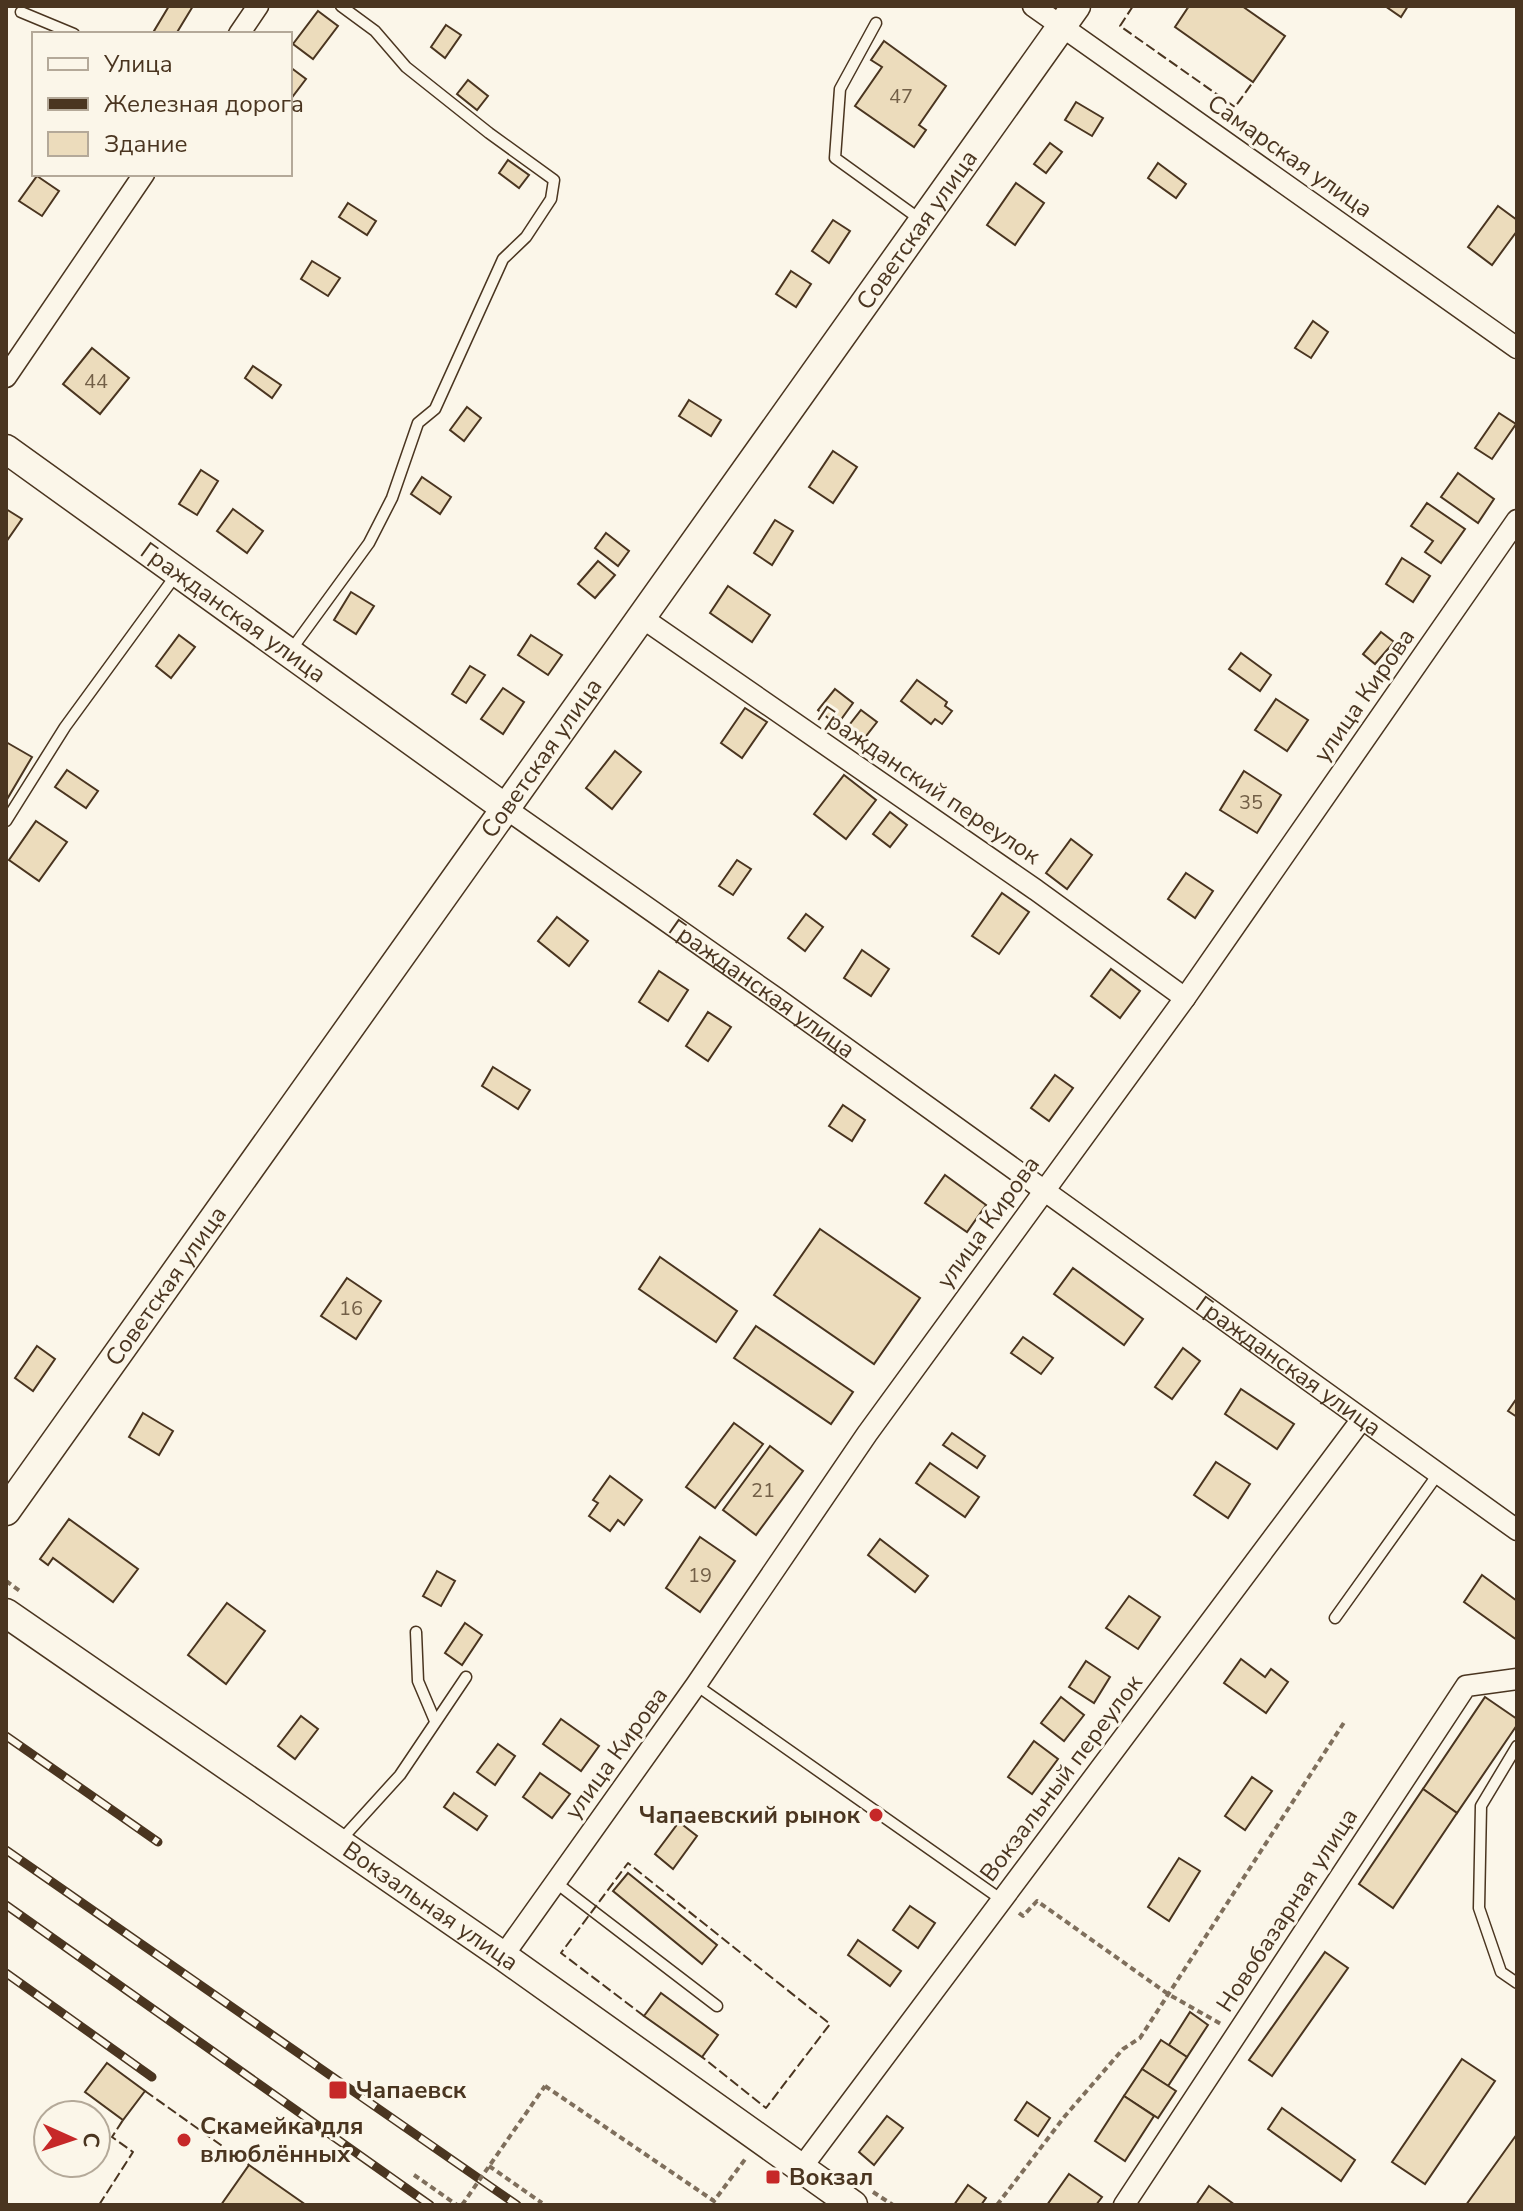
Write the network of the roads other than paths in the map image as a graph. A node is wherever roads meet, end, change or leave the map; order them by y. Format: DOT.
graph roads {
  1 [pos="258,6"];
  2 [pos="341,6"];
  3 [pos="1033,6"];
  4 [pos="21,12"];
  5 [pos="1068,16"];
  6 [pos="876,23"];
  7 [pos="69,32"];
  8 [pos="240,32"];
  9 [pos="143,176"];
  10 [pos="923,222"];
  11 [pos="1517,348"];
  12 [pos="6,377"];
  13 [pos="6,449"];
  14 [pos="1517,520"];
  15 [pos="177,573"];
  16 [pos="641,617"];
  17 [pos="288,654"];
  18 [pos="505,808"];
  19 [pos="6,821"];
  20 [pos="1185,998"];
  21 [pos="1043,1191"];
  22 [pos="1362,1419"];
  23 [pos="1438,1474"];
  24 [pos="6,1511"];
  25 [pos="1517,1530"];
  26 [pos="6,1613"];
  27 [pos="1335,1618"];
  28 [pos="416,1632"];
  29 [pos="466,1677"];
  30 [pos="1517,1679"];
  31 [pos="696,1685"];
  32 [pos="435,1721"];
  33 [pos="1517,1746"];
  34 [pos="338,1842"];
  35 [pos="555,1882"];
  36 [pos="1002,1900"];
  37 [pos="503,1956"];
  38 [pos="1517,1983"];
  39 [pos="717,2006"];
  40 [pos="802,2167"];
  41 [pos="853,2205"];
  42 [pos="1124,2205"];
  1 -- 8 [label="street"];
  2 -- 17 [label="lane"];
  3 -- 5 [label="street, Самарская улица"];
  4 -- 7 [label="lane"];
  5 -- 10 [label="street, Советская улица"];
  5 -- 11 [label="street, Самарская улица"];
  6 -- 10 [label="lane"];
  9 -- 12 [label="street"];
  10 -- 16 [label="street, Советская улица"];
  13 -- 15 [label="street, Гражданская улица"];
  14 -- 20 [label="street, улица Кирова"];
  15 -- 17 [label="street, Гражданская улица"];
  15 -- 19 [label="lane"];
  16 -- 18 [label="street, Советская улица"];
  16 -- 20 [label="street, Гражданский переулок"];
  17 -- 18 [label="street, Гражданская улица"];
  18 -- 21 [label="street, Гражданская улица"];
  18 -- 24 [label="street, Советская улица"];
  20 -- 21 [label="street, улица Кирова"];
  21 -- 22 [label="street, Гражданская улица"];
  21 -- 31 [label="street, улица Кирова"];
  22 -- 23 [label="street, Гражданская улица"];
  22 -- 36 [label="street, Вокзальный переулок"];
  23 -- 25 [label="street, Гражданская улица"];
  23 -- 27 [label="lane"];
  26 -- 34 [label="street, Вокзальная улица"];
  28 -- 32 [label="lane"];
  29 -- 32 [label="lane"];
  30 -- 42 [label="street, Новобазарная улица"];
  31 -- 35 [label="street, улица Кирова"];
  31 -- 36 [label="lane"];
  32 -- 34 [label="lane"];
  33 -- 38 [label="lane"];
  34 -- 37 [label="street, Вокзальная улица"];
  35 -- 37 [label="street, улица Кирова"];
  35 -- 39 [label="lane"];
  36 -- 40 [label="street, Вокзальный переулок"];
  37 -- 40 [label="street, Вокзальная улица"];
  40 -- 41 [label="street, Вокзальная улица"];
}
